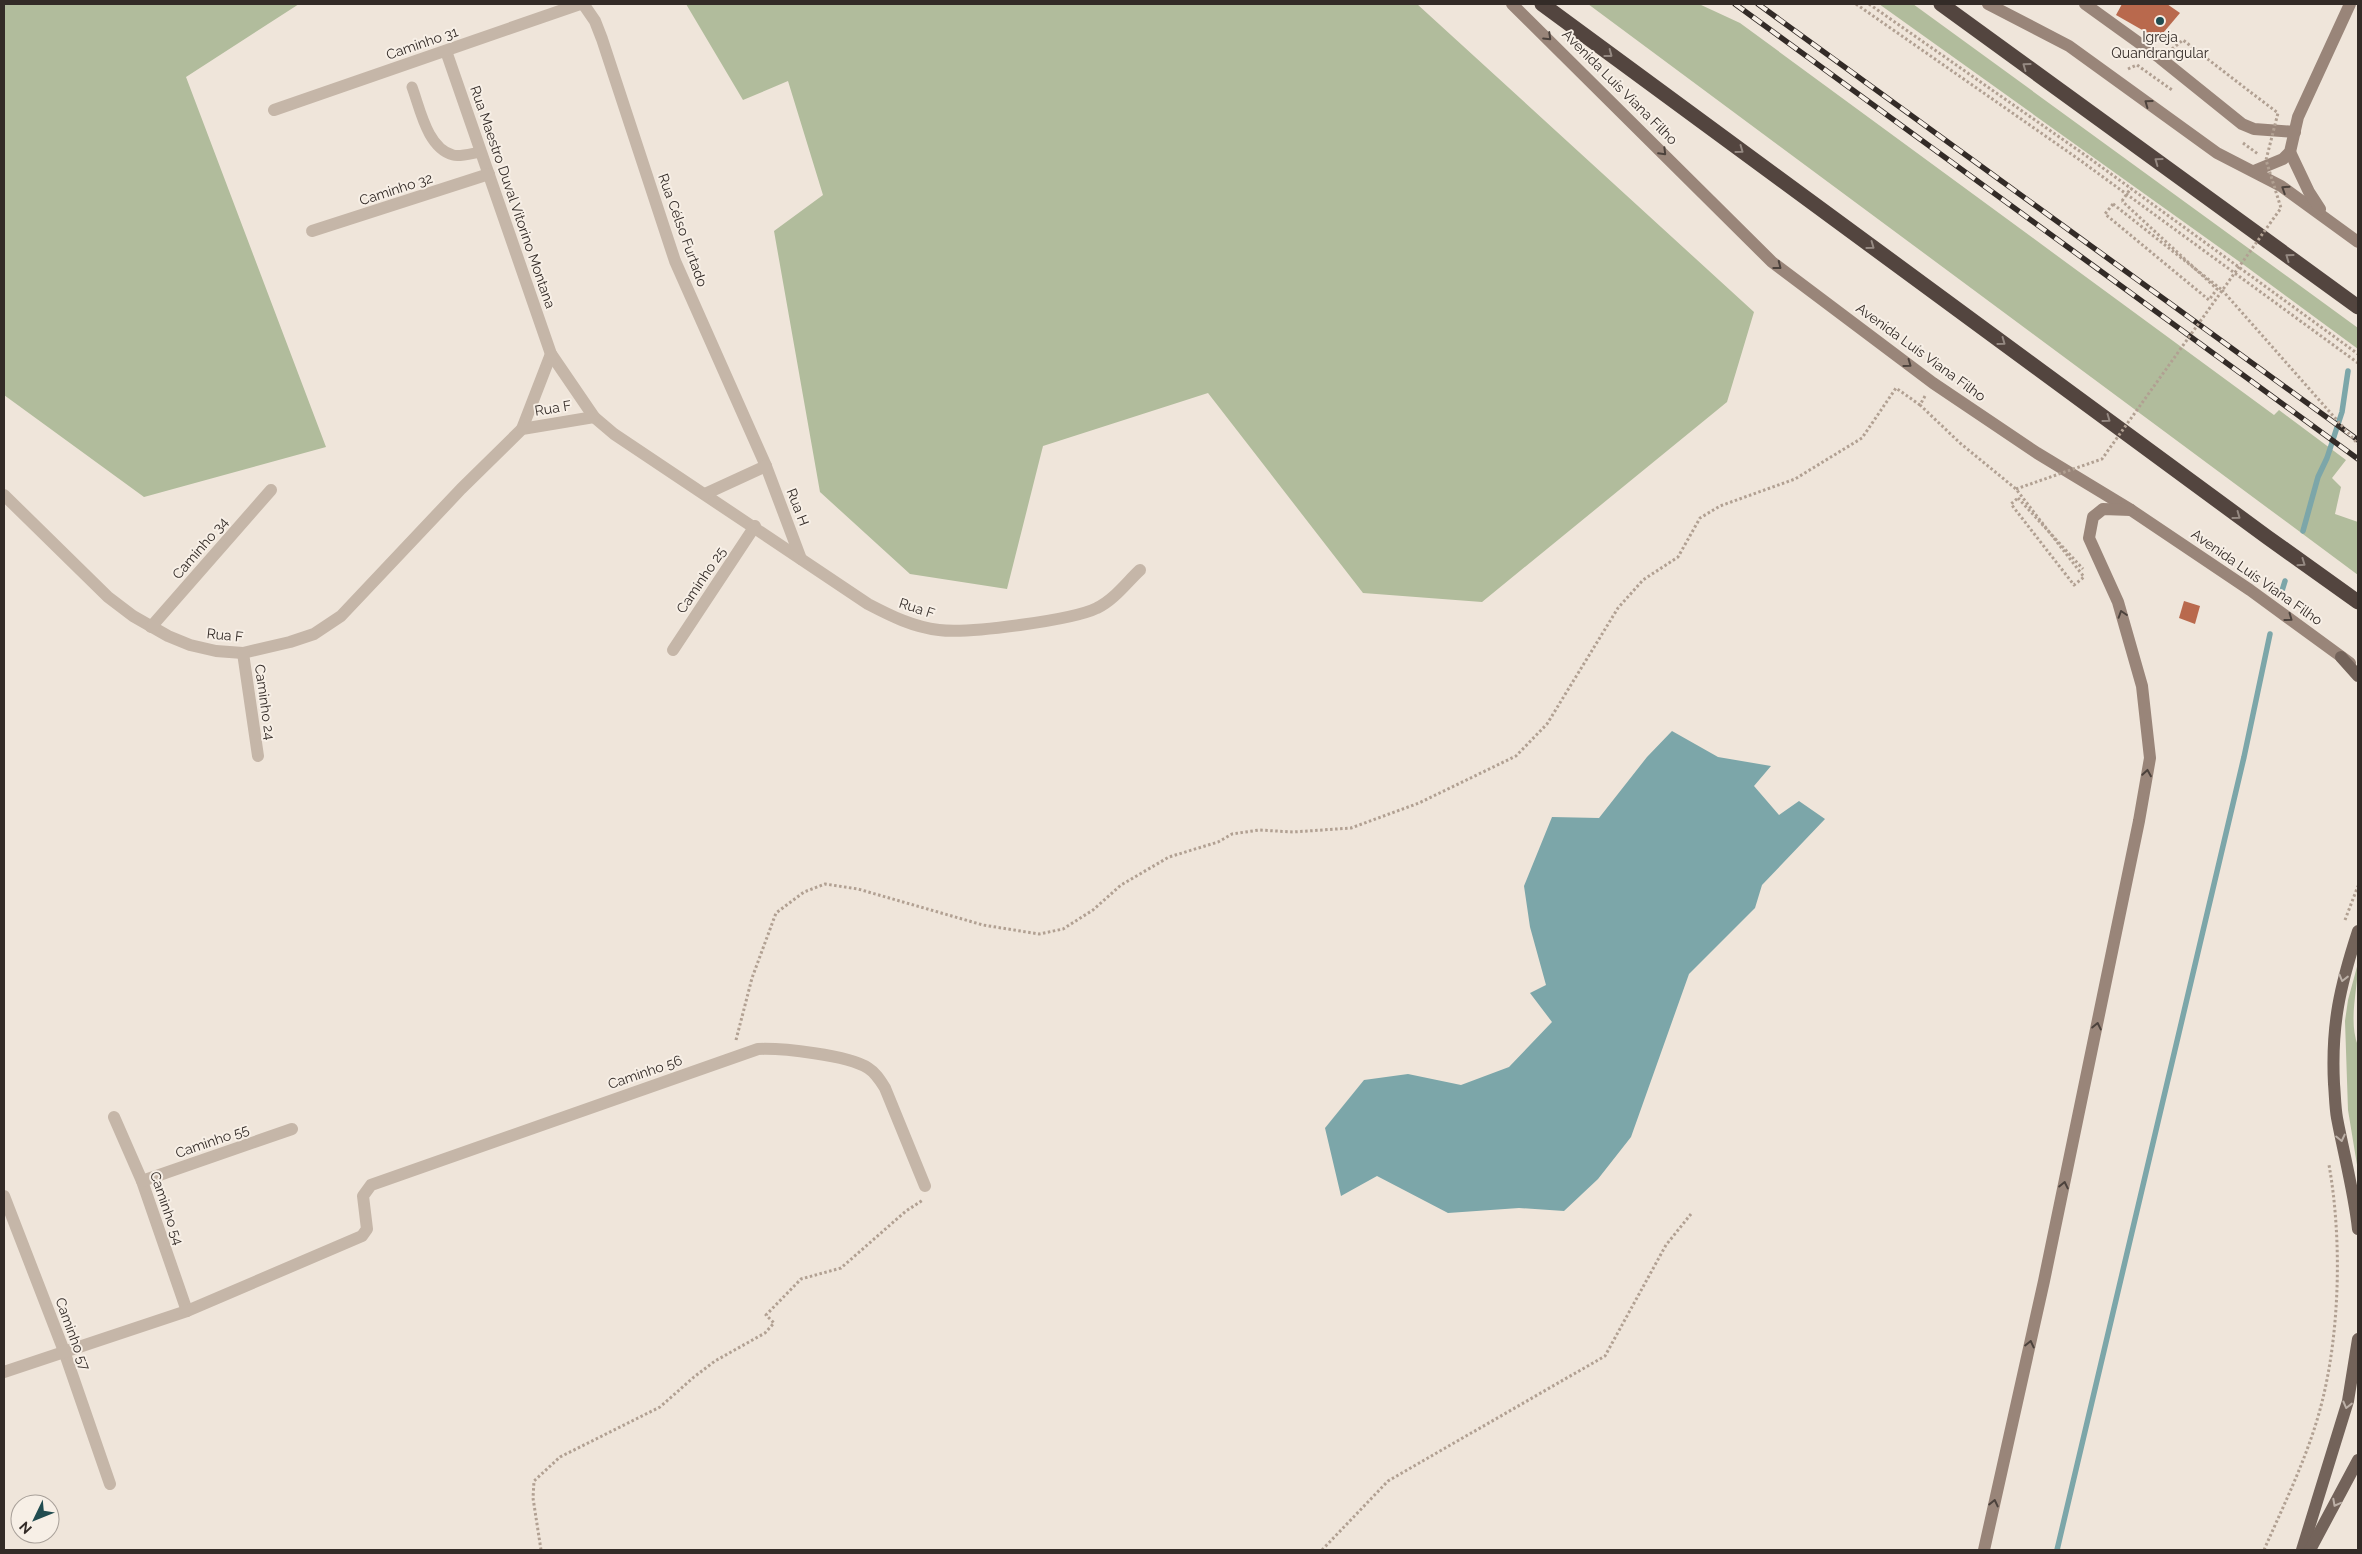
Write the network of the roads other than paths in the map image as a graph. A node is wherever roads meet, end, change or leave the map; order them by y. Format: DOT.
graph roads {
  1 [pos="580,4"];
  2 [pos="1512,4"];
  3 [pos="1542,4"];
  4 [pos="1941,4"];
  5 [pos="1988,4"];
  6 [pos="2085,4"];
  7 [pos="2350,4"];
  8 [pos="446,51"];
  9 [pos="412,87"];
  10 [pos="274,110"];
  11 [pos="2294,132"];
  12 [pos="480,152"];
  13 [pos="2290,152"];
  14 [pos="2254,172"];
  15 [pos="489,174"];
  16 [pos="2326,218"];
  17 [pos="312,231"];
  18 [pos="2356,240"];
  19 [pos="2358,307"];
  20 [pos="551,354"];
  21 [pos="594,417"];
  22 [pos="522,429"];
  23 [pos="766,466"];
  24 [pos="271,490"];
  25 [pos="705,494"];
  26 [pos="4,495"];
  27 [pos="2131,510"];
  28 [pos="755,526"];
  29 [pos="801,559"];
  30 [pos="1140,570"];
  31 [pos="2358,602"];
  32 [pos="151,627"];
  33 [pos="673,650"];
  34 [pos="243,653"];
  35 [pos="2338,654"];
  36 [pos="2358,668"];
  37 [pos="2358,676"];
  38 [pos="258,756"];
  39 [pos="2358,931"];
  40 [pos="114,1117"];
  41 [pos="292,1129"];
  42 [pos="142,1181"];
  43 [pos="925,1186"];
  44 [pos="4,1196"];
  45 [pos="2358,1229"];
  46 [pos="187,1311"];
  47 [pos="2358,1339"];
  48 [pos="64,1351"];
  49 [pos="4,1372"];
  50 [pos="2358,1460"];
  51 [pos="110,1484"];
  52 [pos="1984,1550"];
  53 [pos="2302,1550"];
  54 [pos="2310,1550"];
  1 -- 8 [label="street, Caminho 31"];
  1 -- 23 [label="street, Rua Célso Furtado"];
  2 -- 27 [label="main road, Avenida Luís Viana Filho, one-way"];
  3 -- 31 [label="highway, Avenida Luís Viana Filho, one-way"];
  19 -- 4 [label="highway, one-way"];
  14 -- 5 [label="main road, one-way"];
  6 -- 11 [label="main road"];
  7 -- 11 [label="main road"];
  8 -- 10 [label="street, Caminho 31"];
  8 -- 12 [label="street, Rua Maestro Duval Vitorino Montana"];
  9 -- 12 [label="lane"];
  11 -- 13 [label="main road"];
  12 -- 15 [label="street, Rua Maestro Duval Vitorino Montana"];
  13 -- 14 [label="main road"];
  13 -- 16 [label="main road"];
  16 -- 14 [label="main road, one-way"];
  15 -- 17 [label="street, Caminho 32"];
  15 -- 20 [label="street, Rua Maestro Duval Vitorino Montana"];
  16 -- 18 [label="main road"];
  20 -- 21 [label="street, Rua Maestro Duval Vitorino Montana"];
  20 -- 22 [label="street"];
  21 -- 22 [label="street, Rua F"];
  21 -- 25 [label="street, Rua F"];
  22 -- 34 [label="street, Rua F"];
  23 -- 25 [label="street"];
  23 -- 29 [label="street, Rua H"];
  24 -- 32 [label="street, Caminho 34"];
  25 -- 28 [label="street, Rua F"];
  26 -- 32 [label="street, Rua F"];
  27 -- 35 [label="main road, Avenida Luís Viana Filho, one-way"];
  52 -- 27 [label="main road, one-way"];
  28 -- 29 [label="street, Rua F"];
  28 -- 33 [label="street, Caminho 25"];
  29 -- 30 [label="street, Rua F"];
  32 -- 34 [label="street, Rua F"];
  34 -- 38 [label="street, Caminho 24"];
  35 -- 36 [label="main road, Avenida Luís Viana Filho"];
  35 -- 37 [label="main road"];
  39 -- 45 [label="main road, one-way"];
  40 -- 42 [label="street, Caminho 54"];
  41 -- 42 [label="street, Caminho 55"];
  42 -- 46 [label="street, Caminho 54"];
  43 -- 46 [label="street, Caminho 56"];
  44 -- 48 [label="street, Caminho 57"];
  46 -- 48 [label="street"];
  47 -- 53 [label="main road, one-way"];
  48 -- 49 [label="street"];
  48 -- 51 [label="street, Caminho 57"];
  50 -- 54 [label="main road, one-way"];
}
